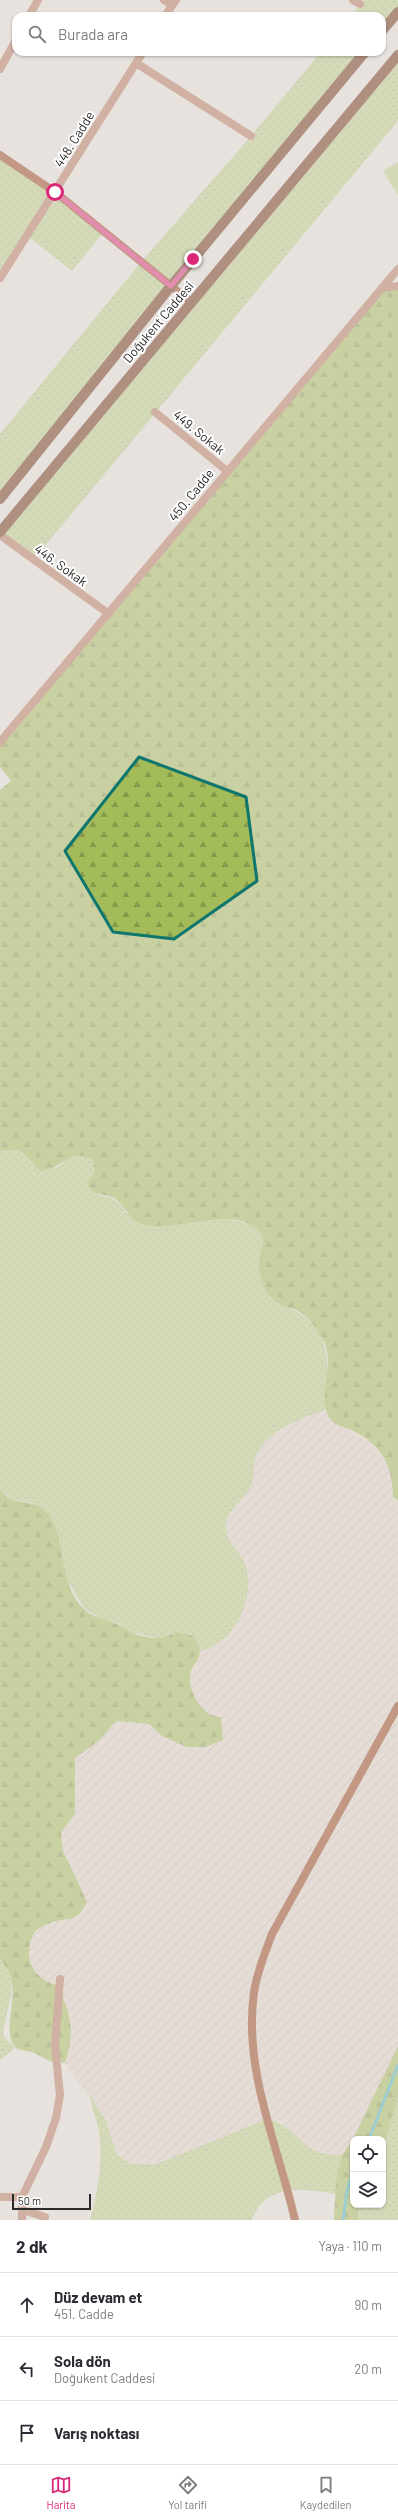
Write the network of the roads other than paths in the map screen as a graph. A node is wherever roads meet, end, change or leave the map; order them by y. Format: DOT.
graph roads {
  1 [pos="38,0"];
  2 [pos="164,0"];
  3 [pos="174,2"];
  4 [pos="31,12"];
  5 [pos="168,12"];
  6 [pos="398,12"];
  7 [pos="386,26"];
  8 [pos="12,47"];
  9 [pos="398,55"];
  10 [pos="140,56"];
  11 [pos="362,56"];
  12 [pos="136,63"];
  13 [pos="0,69"];
  14 [pos="251,136"];
  15 [pos="0,155"];
  16 [pos="55,192"];
  17 [pos="398,269"];
  18 [pos="0,278"];
  19 [pos="171,286"];
  20 [pos="398,286"];
  21 [pos="382,288"];
  22 [pos="191,302"];
  23 [pos="155,412"];
  24 [pos="227,471"];
  25 [pos="0,499"];
  26 [pos="0,534"];
  27 [pos="109,614"];
  28 [pos="2,740"];
  29 [pos="398,1706"];
  30 [pos="60,1979"];
  31 [pos="0,2196"];
  32 [pos="22,2197"];
  33 [pos="23,2210"];
  34 [pos="45,2217"];
  35 [pos="22,2220"];
  36 [pos="295,2220"];
  1 -- 4 [label="street"];
  2 -- 3 [label="street"];
  3 -- 5 [label="street"];
  6 -- 7 [label="main road"];
  8 -- 13 [label="street"];
  9 -- 22 [label="main road, Doğukent Caddesi"];
  10 -- 12 [label="street, 448. Cadde"];
  11 -- 19 [label="main road, Doğukent Caddesi"];
  12 -- 14 [label="street"];
  12 -- 16 [label="street, 448. Cadde"];
  15 -- 16 [label="street"];
  16 -- 18 [label="street, 448. Cadde"];
  16 -- 19 [label="street"];
  17 -- 21 [label="street, 450. Cadde"];
  19 -- 22 [label="street"];
  19 -- 25 [label="main road, Doğukent Caddesi"];
  20 -- 21 [label="street"];
  21 -- 24 [label="street, 450. Cadde"];
  22 -- 26 [label="main road, Doğukent Caddesi"];
  23 -- 24 [label="street, 449. Sokak"];
  24 -- 27 [label="street, 450. Cadde"];
  26 -- 27 [label="street, 446. Sokak"];
  27 -- 28 [label="street, 450. Cadde"];
  29 -- 36 [label="street"];
  30 -- 32 [label="street"];
  31 -- 32 [label="street"];
  32 -- 33 [label="street"];
  33 -- 34 [label="street"];
  33 -- 35 [label="street"];
}
